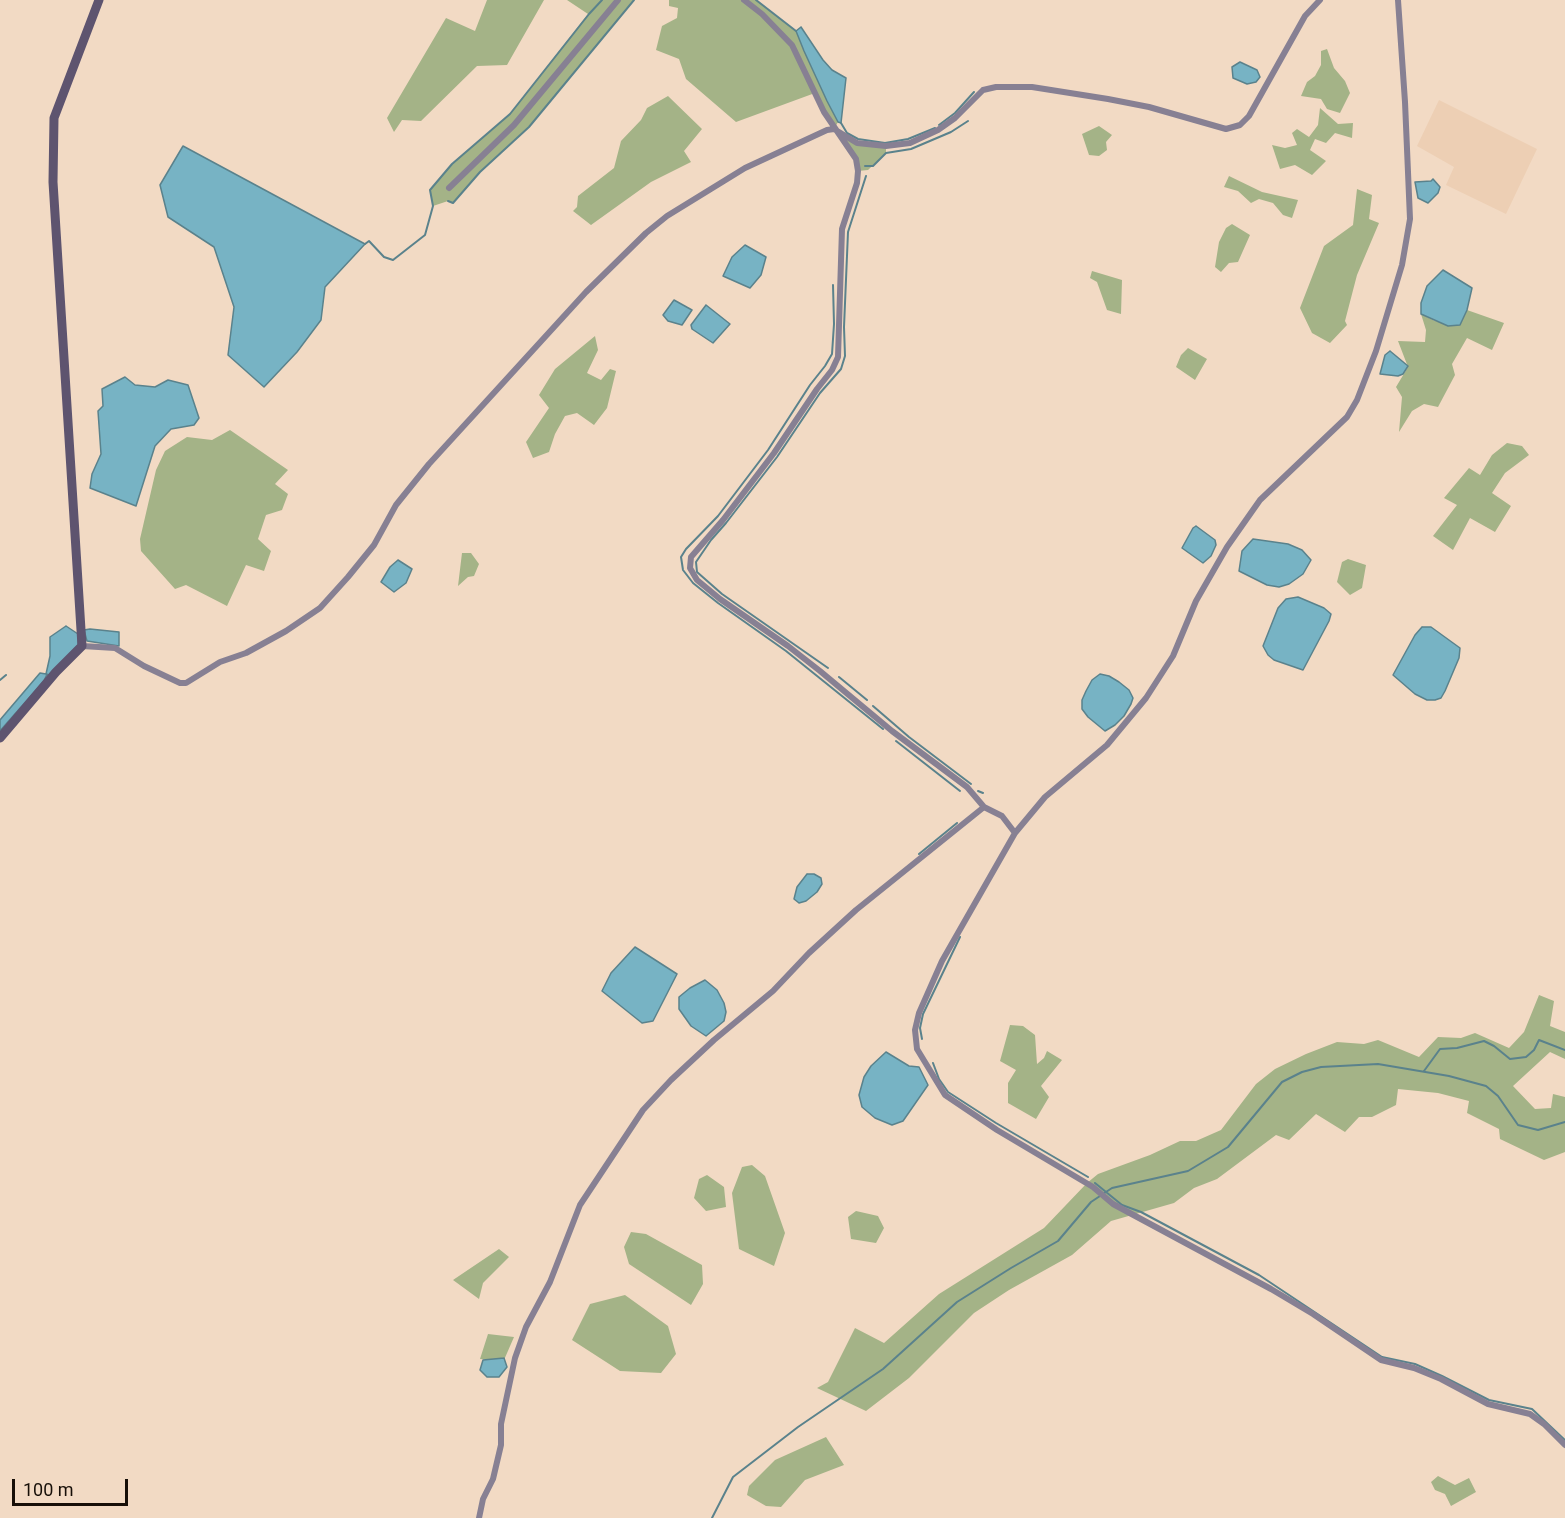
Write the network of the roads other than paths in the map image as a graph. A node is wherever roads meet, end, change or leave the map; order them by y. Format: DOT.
graph roads {
  1 [pos="99,0"];
  2 [pos="618,0"];
  3 [pos="744,0"];
  4 [pos="1320,0"];
  5 [pos="1398,0"];
  6 [pos="834,129"];
  7 [pos="449,188"];
  8 [pos="82,646"];
  9 [pos="0,738"];
  10 [pos="984,807"];
  11 [pos="1015,833"];
  12 [pos="1565,1445"];
  13 [pos="479,1518"];
  1 -- 8 [label="street"];
  2 -- 7 [label="street"];
  3 -- 6 [label="street"];
  4 -- 6 [label="street"];
  5 -- 11 [label="street"];
  6 -- 8 [label="street"];
  6 -- 10 [label="street"];
  8 -- 9 [label="street"];
  10 -- 11 [label="street"];
  10 -- 13 [label="street"];
  11 -- 12 [label="street"];
}
